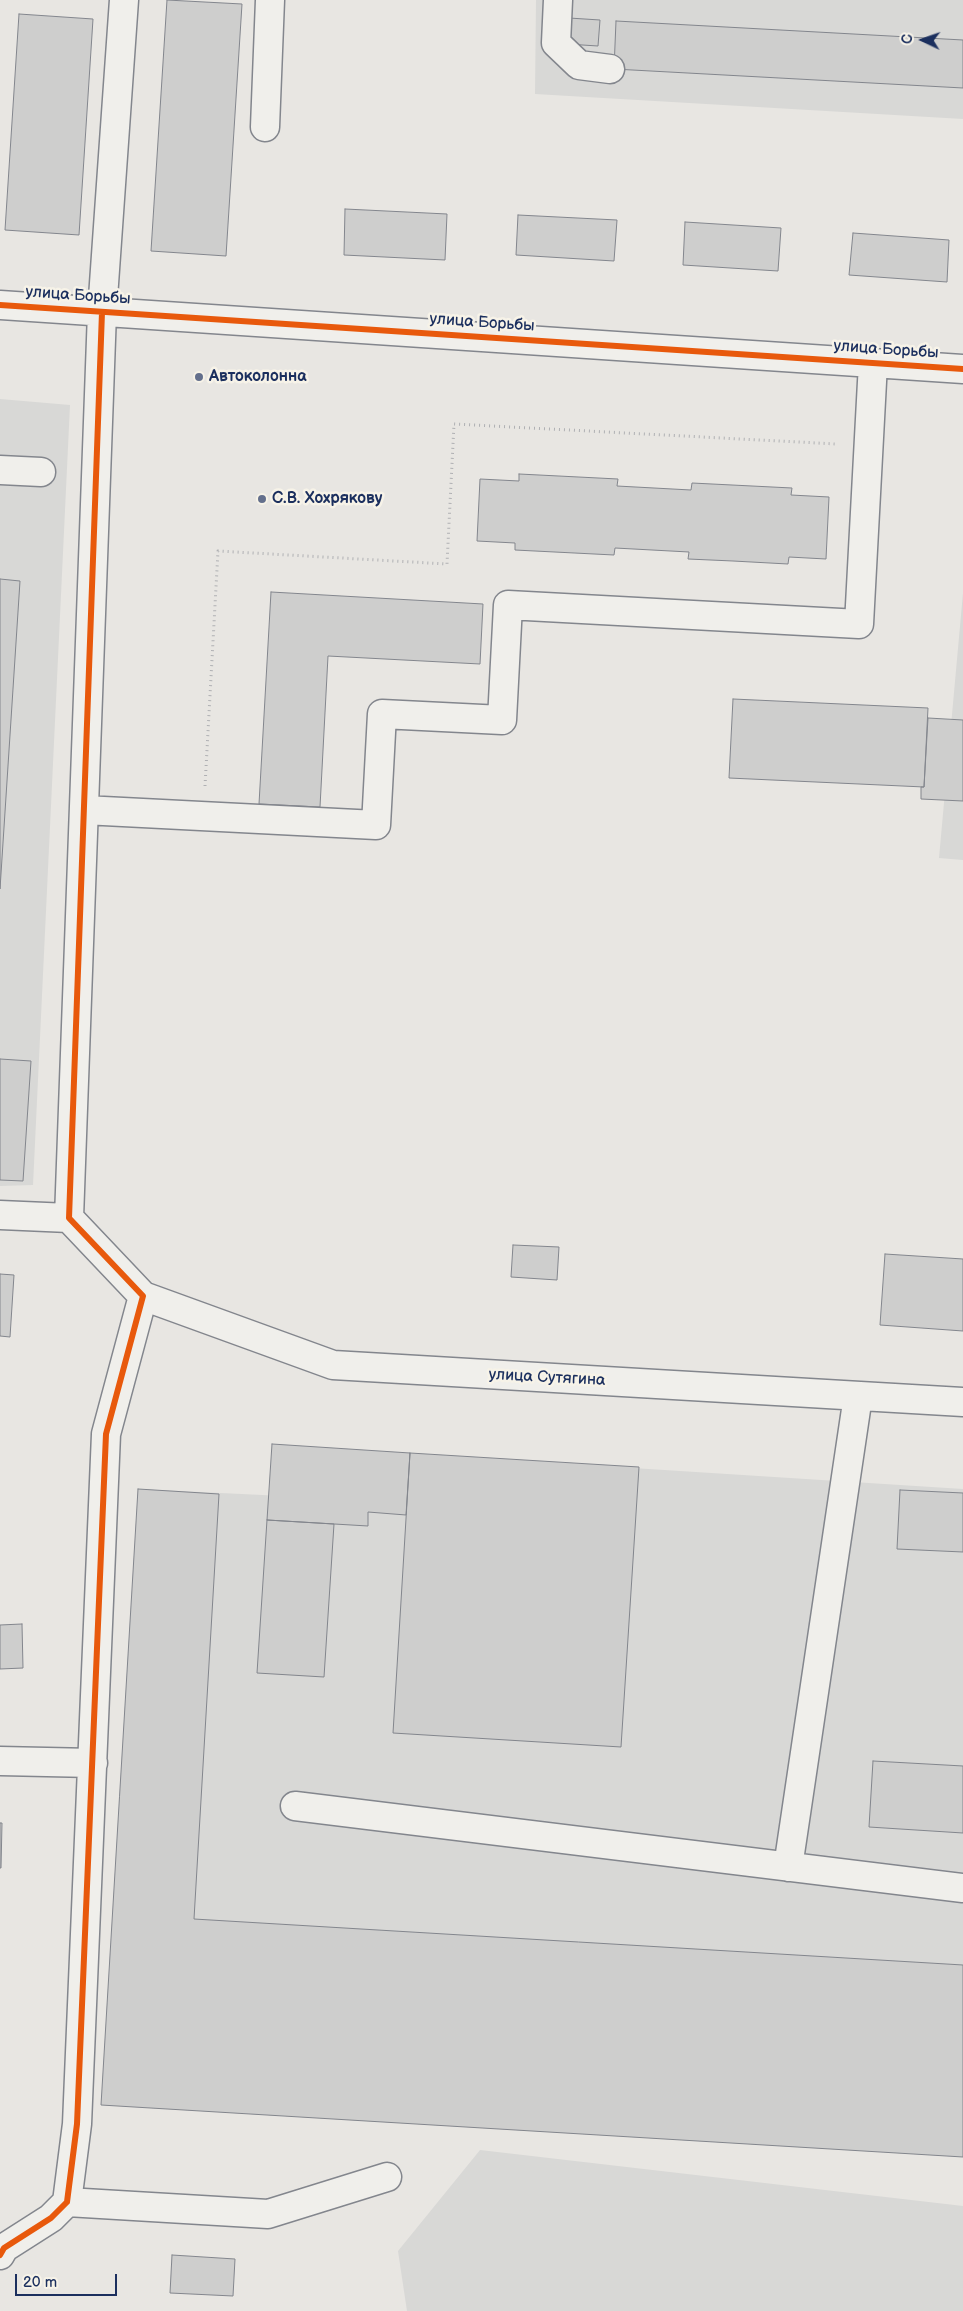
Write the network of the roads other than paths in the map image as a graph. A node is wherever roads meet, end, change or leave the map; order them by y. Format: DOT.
graph roads {
  1 [pos="124,0"];
  2 [pos="270,0"];
  3 [pos="558,0"];
  4 [pos="610,69"];
  5 [pos="265,127"];
  6 [pos="0,305"];
  7 [pos="102,312"];
  8 [pos="873,363"];
  9 [pos="963,369"];
  10 [pos="0,470"];
  11 [pos="41,472"];
  12 [pos="84,810"];
  13 [pos="0,1215"];
  14 [pos="69,1218"];
  15 [pos="143,1296"];
  16 [pos="858,1396"];
  17 [pos="963,1402"];
  18 [pos="0,1761"];
  19 [pos="93,1763"];
  20 [pos="295,1806"];
  21 [pos="788,1867"];
  22 [pos="963,1888"];
  23 [pos="387,2177"];
  24 [pos="67,2202"];
  25 [pos="2,2250"];
  1 -- 7 [label="street"];
  2 -- 5 [label="street"];
  3 -- 4 [label="street"];
  6 -- 7 [label="street, улица Борьбы"];
  7 -- 8 [label="street, улица Борьбы"];
  7 -- 12 [label="street"];
  8 -- 9 [label="street, улица Борьбы"];
  8 -- 12 [label="street"];
  10 -- 11 [label="street"];
  12 -- 14 [label="street"];
  13 -- 14 [label="street"];
  14 -- 15 [label="street"];
  15 -- 16 [label="street, улица Сутягина"];
  15 -- 19 [label="street"];
  16 -- 17 [label="street, улица Сутягина"];
  16 -- 21 [label="street"];
  18 -- 19 [label="street"];
  19 -- 24 [label="street"];
  20 -- 21 [label="street"];
  21 -- 22 [label="street"];
  23 -- 24 [label="street"];
  24 -- 25 [label="street"];
}
